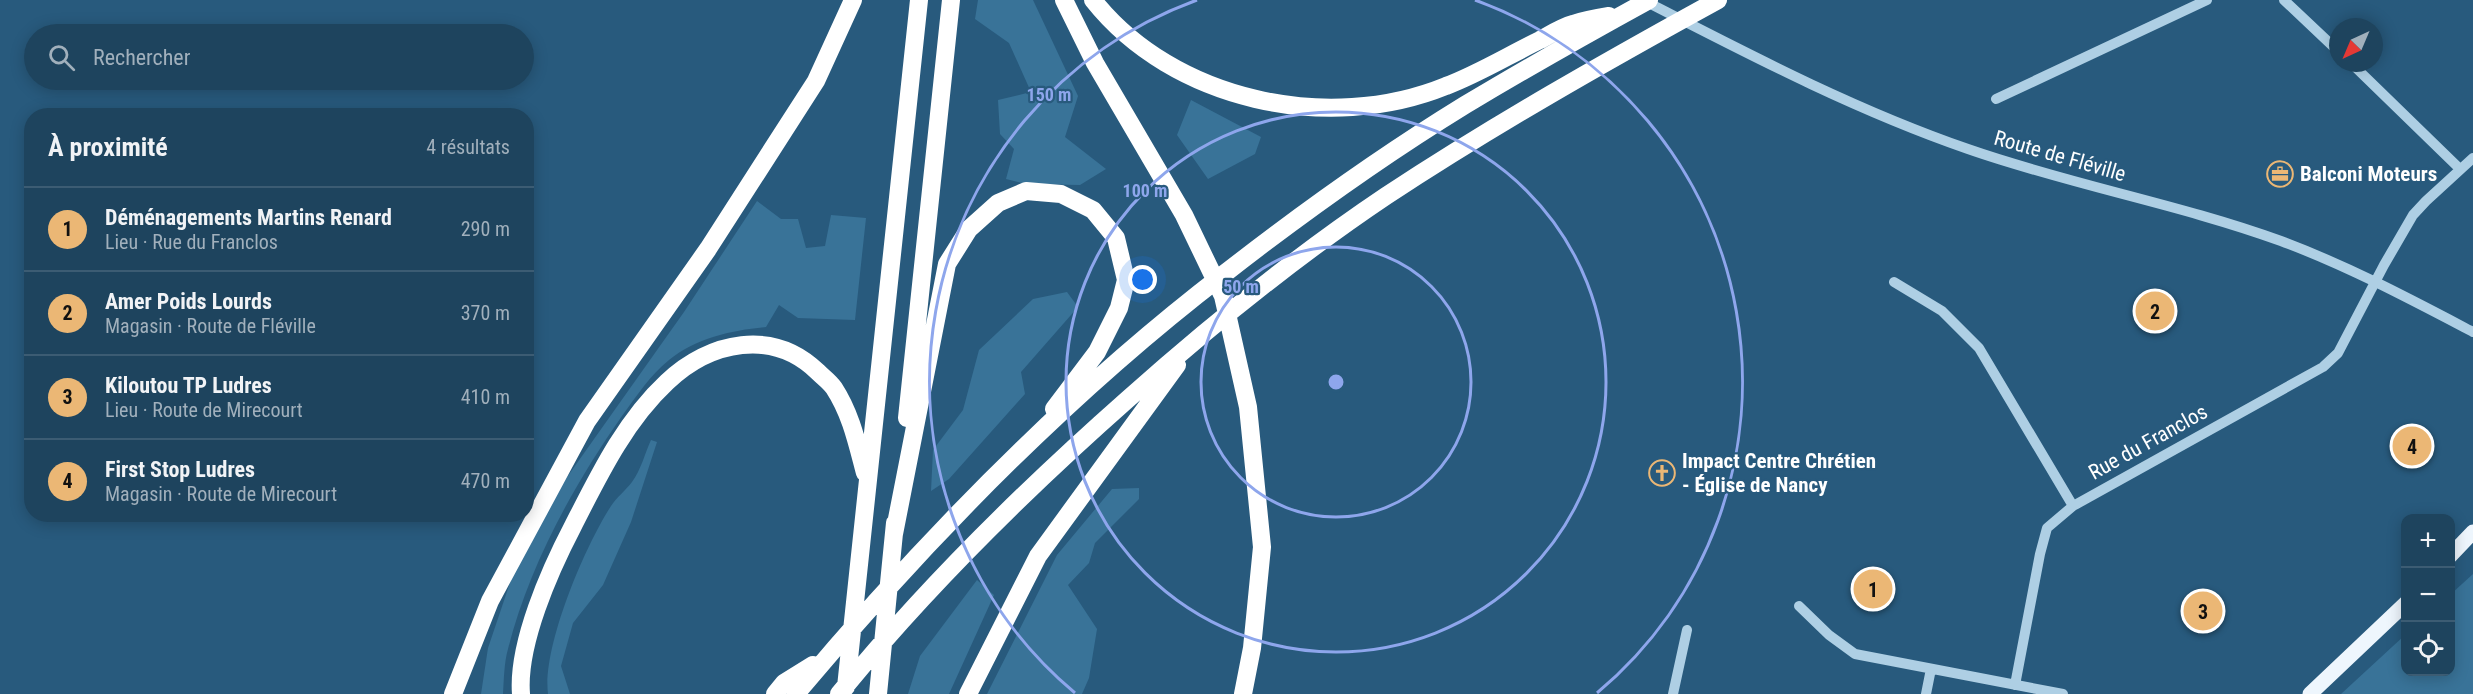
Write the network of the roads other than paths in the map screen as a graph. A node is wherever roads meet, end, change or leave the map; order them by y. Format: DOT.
graph roads {
  1 [pos="854,0"];
  2 [pos="919,0"];
  3 [pos="951,0"];
  4 [pos="1064,0"];
  5 [pos="1093,0"];
  6 [pos="1643,0"];
  7 [pos="1649,0"];
  8 [pos="1718,0"];
  9 [pos="2207,0"];
  10 [pos="2284,0"];
  11 [pos="1628,11"];
  12 [pos="2329,42"];
  13 [pos="2359,72"];
  14 [pos="1996,99"];
  15 [pos="2473,158"];
  16 [pos="2460,169"];
  17 [pos="2376,281"];
  18 [pos="1894,282"];
  19 [pos="2473,332"];
  20 [pos="1197,337"];
  21 [pos="1027,446"];
  22 [pos="868,484"];
  23 [pos="2073,506"];
  24 [pos="534,519"];
  25 [pos="533,522"];
  26 [pos="2473,532"];
  27 [pos="894,534"];
  28 [pos="2455,552"];
  29 [pos="1799,606"];
  30 [pos="2401,608"];
  31 [pos="1687,630"];
  32 [pos="1931,669"];
  33 [pos="2015,685"];
  34 [pos="785,690"];
  35 [pos="453,694"];
  36 [pos="521,694"];
  37 [pos="839,694"];
  38 [pos="845,694"];
  39 [pos="878,694"];
  40 [pos="968,694"];
  41 [pos="1243,694"];
  42 [pos="1673,694"];
  43 [pos="1926,694"];
  44 [pos="2063,694"];
  45 [pos="2310,694"];
  1 -- 24 [label="highway"];
  2 -- 22 [label="highway"];
  3 -- 27 [label="highway"];
  4 -- 41 [label="highway"];
  5 -- 11 [label="highway"];
  6 -- 17 [label="street, Route de Fléville"];
  7 -- 11 [label="highway"];
  8 -- 20 [label="highway"];
  9 -- 14 [label="street"];
  10 -- 12 [label="street"];
  11 -- 21 [label="highway"];
  13 -- 16 [label="street"];
  15 -- 16 [label="street, Rue du Franclos"];
  16 -- 17 [label="street, Rue du Franclos"];
  17 -- 19 [label="street, Route de Fléville"];
  17 -- 23 [label="street, Rue du Franclos"];
  18 -- 23 [label="street"];
  20 -- 37 [label="highway"];
  20 -- 40 [label="highway"];
  21 -- 27 [label="highway"];
  21 -- 34 [label="highway"];
  22 -- 36 [label="highway"];
  22 -- 38 [label="highway"];
  23 -- 33 [label="street, Rue du Franclos"];
  25 -- 35 [label="highway"];
  26 -- 28 [label="main road"];
  27 -- 39 [label="highway"];
  29 -- 32 [label="street"];
  30 -- 45 [label="main road"];
  31 -- 42 [label="street"];
  32 -- 33 [label="street"];
  32 -- 43 [label="street"];
  33 -- 44 [label="street"];
}
